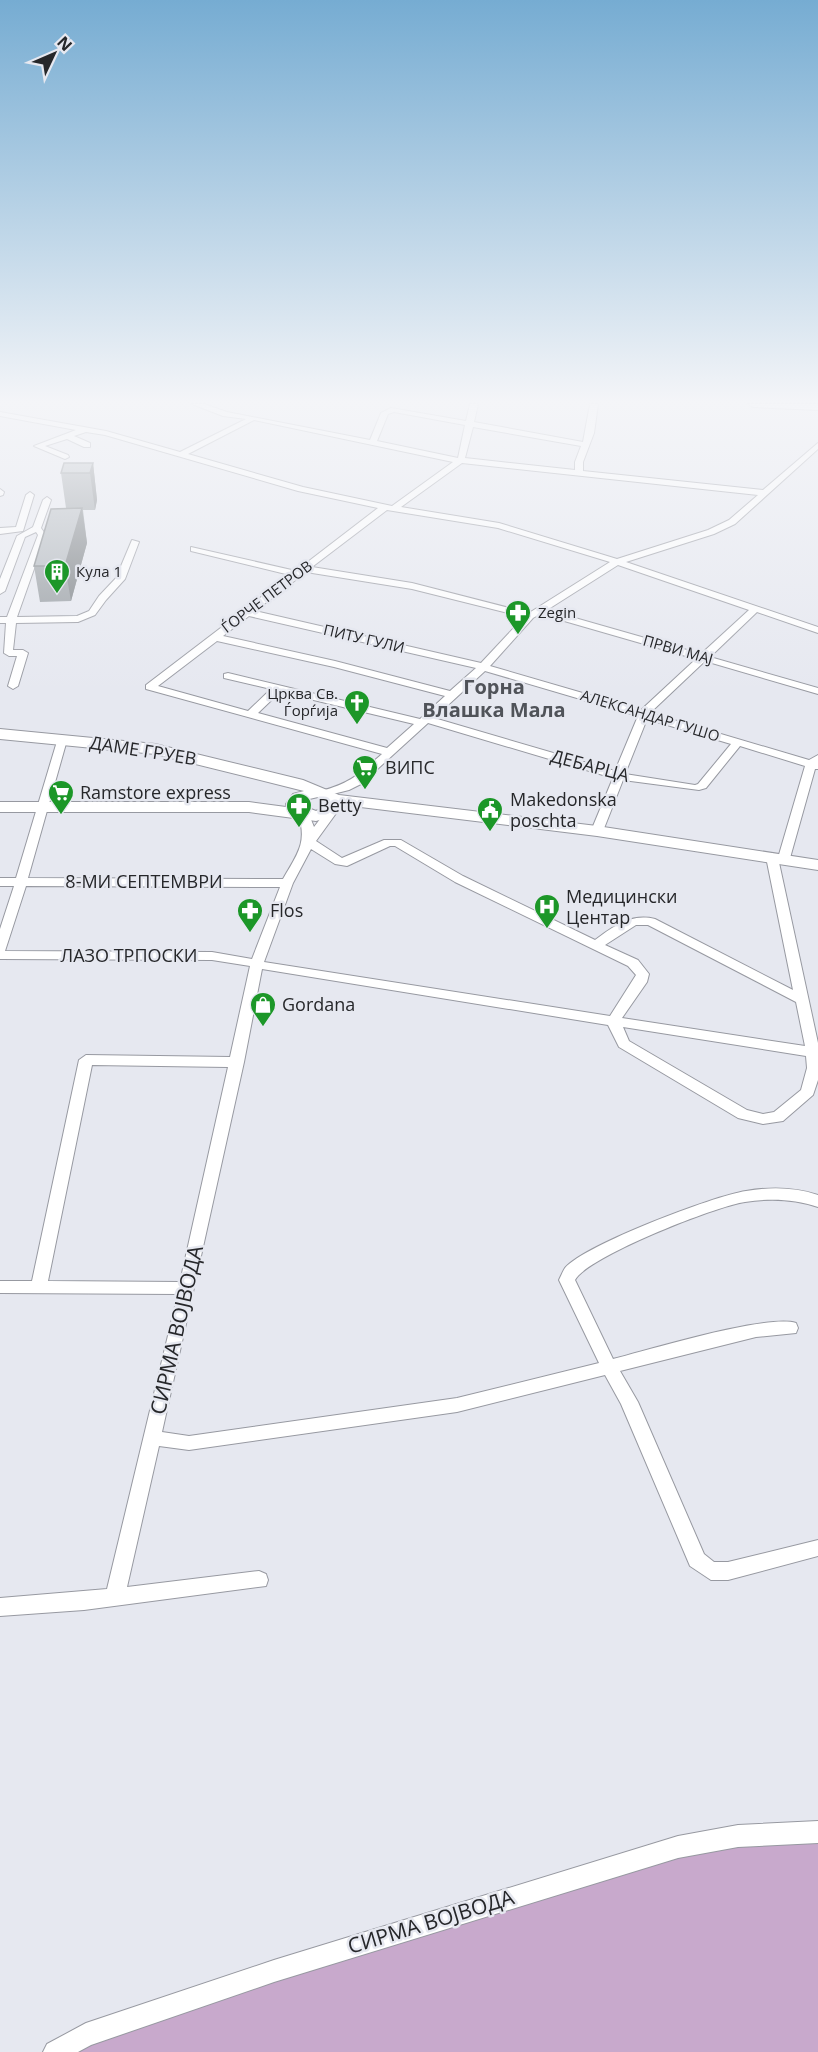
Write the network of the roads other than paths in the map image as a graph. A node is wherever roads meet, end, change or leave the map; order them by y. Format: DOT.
graph roads {
  1 [pos="29,500"];
  2 [pos="47,500"];
  3 [pos="354,500"];
  4 [pos="400,500"];
  5 [pos="758,500"];
  6 [pos="389,507"];
  7 [pos="37,528"];
  8 [pos="0,531"];
  9 [pos="135,543"];
  10 [pos="194,549"];
  11 [pos="616,562"];
  12 [pos="300,571"];
  13 [pos="0,591"];
  14 [pos="755,609"];
  15 [pos="246,612"];
  16 [pos="534,613"];
  17 [pos="0,620"];
  18 [pos="11,620"];
  19 [pos="818,630"];
  20 [pos="214,637"];
  21 [pos="702,657"];
  22 [pos="483,667"];
  23 [pos="228,676"];
  24 [pos="13,686"];
  25 [pos="277,689"];
  26 [pos="818,691"];
  27 [pos="452,694"];
  28 [pos="644,712"];
  29 [pos="250,715"];
  30 [pos="424,721"];
  31 [pos="0,734"];
  32 [pos="62,740"];
  33 [pos="738,742"];
  34 [pos="388,753"];
  35 [pos="816,762"];
  36 [pos="619,776"];
  37 [pos="283,780"];
  38 [pos="364,794"];
  39 [pos="330,801"];
  40 [pos="0,807"];
  41 [pos="44,807"];
  42 [pos="300,807"];
  43 [pos="597,831"];
  44 [pos="309,842"];
  45 [pos="778,858"];
  46 [pos="818,865"];
  47 [pos="0,882"];
  48 [pos="21,882"];
  49 [pos="287,883"];
  50 [pos="596,945"];
  51 [pos="0,949"];
  52 [pos="0,956"];
  53 [pos="257,963"];
  54 [pos="802,1000"];
  55 [pos="613,1021"];
  56 [pos="813,1052"];
  57 [pos="237,1062"];
  58 [pos="818,1201"];
  59 [pos="39,1286"];
  60 [pos="0,1287"];
  61 [pos="187,1288"];
  62 [pos="790,1328"];
  63 [pos="609,1367"];
  64 [pos="152,1438"];
  65 [pos="818,1548"];
  66 [pos="259,1580"];
  67 [pos="115,1596"];
  68 [pos="0,1606"];
  69 [pos="818,1832"];
  70 [pos="55,2052"];
  1 -- 8 [label="street"];
  2 -- 7 [label="street"];
  3 -- 6 [label="street"];
  4 -- 6 [label="street, ЃОРЧЕ ПЕТРОВ"];
  5 -- 11 [label="street"];
  6 -- 11 [label="street"];
  6 -- 12 [label="street, ЃОРЧЕ ПЕТРОВ"];
  7 -- 13 [label="street"];
  7 -- 18 [label="street"];
  9 -- 18 [label="street"];
  10 -- 12 [label="street"];
  11 -- 14 [label="street"];
  11 -- 16 [label="street"];
  12 -- 15 [label="street, ЃОРЧЕ ПЕТРОВ"];
  12 -- 16 [label="street"];
  14 -- 19 [label="street"];
  14 -- 21 [label="street"];
  15 -- 20 [label="street, ЃОРЧЕ ПЕТРОВ"];
  15 -- 22 [label="street, ПИТУ ГУЛИ"];
  16 -- 21 [label="street, ПРВИ МАЈ"];
  16 -- 22 [label="street"];
  17 -- 18 [label="street"];
  18 -- 24 [label="street"];
  20 -- 27 [label="street"];
  20 -- 29 [label="street, ЃОРЧЕ ПЕТРОВ"];
  21 -- 26 [label="street, ПРВИ МАЈ"];
  21 -- 28 [label="street"];
  22 -- 27 [label="street"];
  22 -- 28 [label="street, АЛЕКСАНДАР ГУШО"];
  23 -- 25 [label="street"];
  25 -- 29 [label="street"];
  25 -- 30 [label="street"];
  27 -- 30 [label="street"];
  28 -- 33 [label="street, АЛЕКСАНДАР ГУШО"];
  28 -- 36 [label="street"];
  29 -- 34 [label="street"];
  30 -- 34 [label="street"];
  30 -- 36 [label="street, ДЕБАРЦА"];
  31 -- 32 [label="street, ДАМЕ ГРУЕВ"];
  32 -- 37 [label="street, ДАМЕ ГРУЕВ"];
  32 -- 41 [label="street"];
  33 -- 35 [label="street, АЛЕКСАНДАР ГУШО"];
  33 -- 36 [label="street, ДЕБАРЦА"];
  34 -- 38 [label="street"];
  35 -- 45 [label="street"];
  36 -- 43 [label="street"];
  37 -- 39 [label="street, ДАМЕ ГРУЕВ"];
  37 -- 42 [label="street"];
  38 -- 39 [label="street"];
  38 -- 39 [label="street"];
  38 -- 43 [label="street"];
  39 -- 42 [label="street"];
  39 -- 42 [label="street"];
  39 -- 44 [label="street, СИРМА ВОЈВОДА"];
  40 -- 41 [label="street"];
  41 -- 42 [label="street"];
  41 -- 48 [label="street"];
  42 -- 44 [label="street"];
  43 -- 45 [label="street"];
  44 -- 49 [label="street, СИРМА ВОЈВОДА"];
  44 -- 50 [label="street"];
  45 -- 46 [label="street"];
  45 -- 54 [label="street"];
  47 -- 48 [label="street, 8-МИ СЕПТЕМВРИ"];
  48 -- 49 [label="street, 8-МИ СЕПТЕМВРИ"];
  48 -- 51 [label="street"];
  49 -- 53 [label="street, СИРМА ВОЈВОДА"];
  50 -- 54 [label="street"];
  50 -- 55 [label="street"];
  52 -- 53 [label="street, ЛАЗО ТРПОСКИ"];
  53 -- 55 [label="street, ЛАЗО ТРПОСКИ"];
  53 -- 57 [label="street, СИРМА ВОЈВОДА"];
  54 -- 56 [label="street"];
  55 -- 56 [label="street, ЛАЗО ТРПОСКИ"];
  55 -- 56 [label="street"];
  57 -- 59 [label="street"];
  57 -- 61 [label="street, СИРМА ВОЈВОДА"];
  58 -- 63 [label="street"];
  59 -- 60 [label="street"];
  59 -- 61 [label="street"];
  61 -- 64 [label="street, СИРМА ВОЈВОДА"];
  62 -- 63 [label="street"];
  63 -- 64 [label="street"];
  63 -- 65 [label="street"];
  64 -- 67 [label="street, СИРМА ВОЈВОДА"];
  66 -- 67 [label="street"];
  67 -- 68 [label="street"];
  69 -- 70 [label="street, СИРМА ВОЈВОДА"];
}
